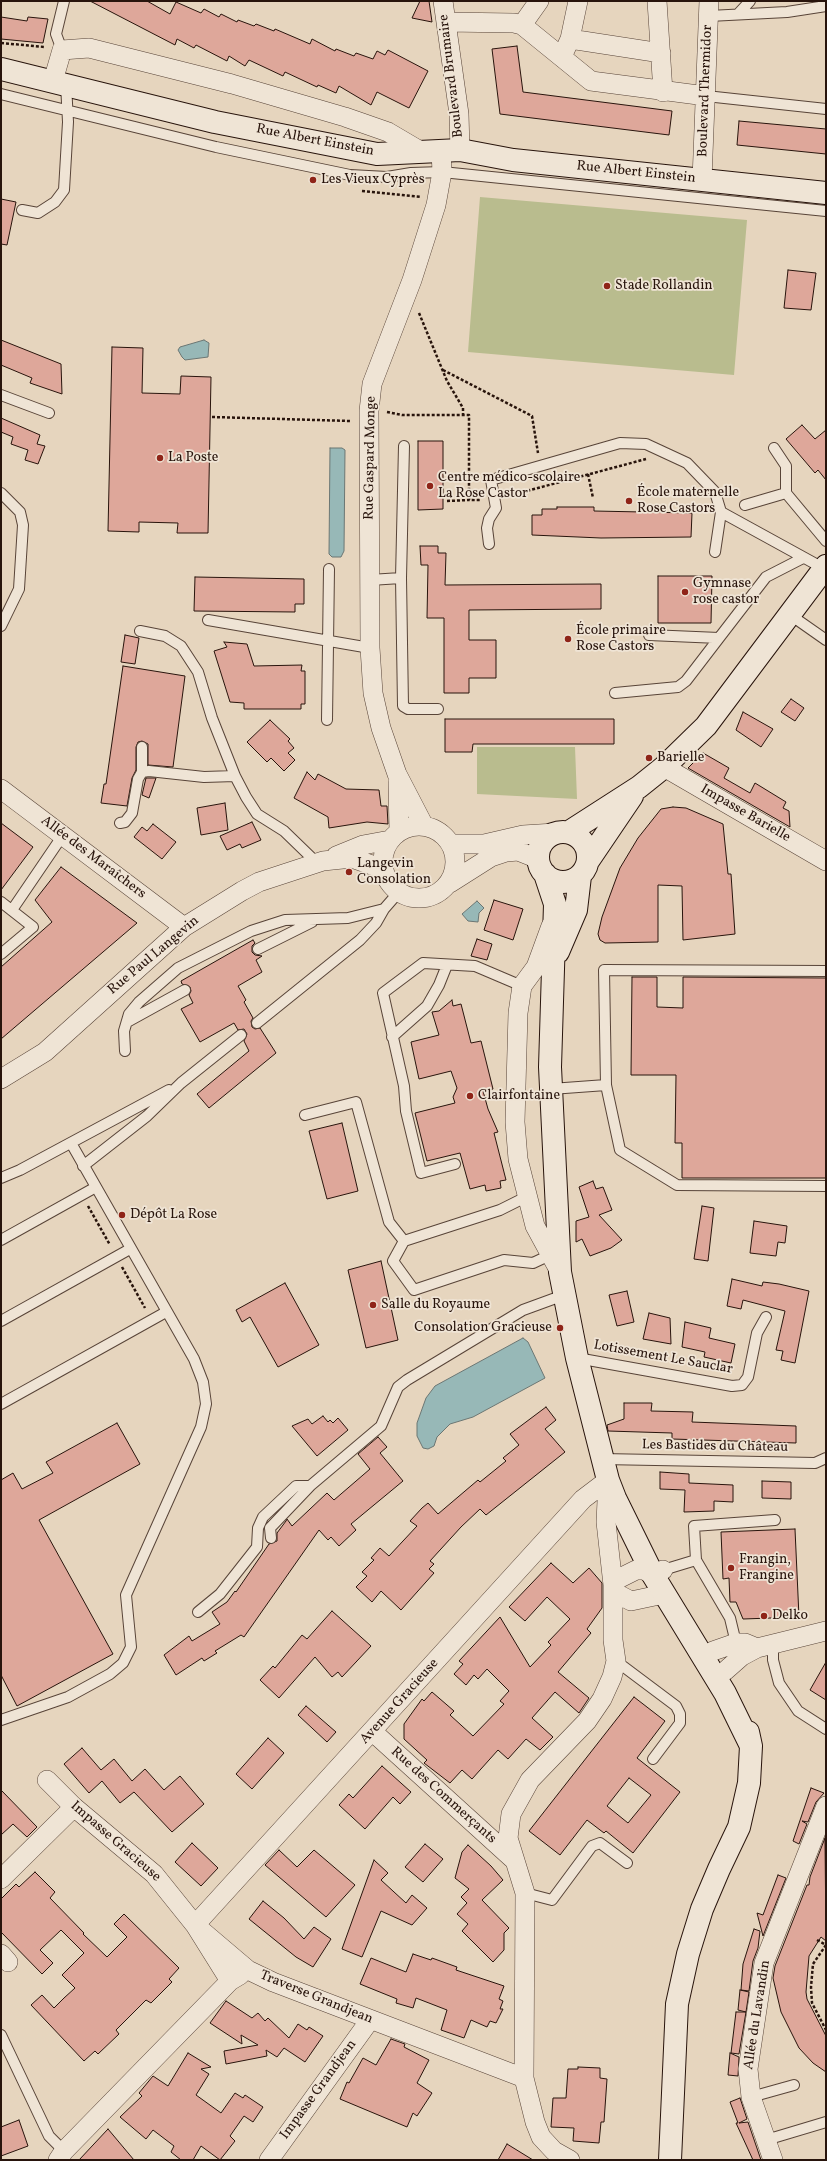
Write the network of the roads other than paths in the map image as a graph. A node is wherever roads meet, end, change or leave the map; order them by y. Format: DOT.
graph roads {
  1 [pos="64,1"];
  2 [pos="443,1"];
  3 [pos="539,1"];
  4 [pos="578,1"];
  5 [pos="657,1"];
  6 [pos="750,1"];
  7 [pos="826,6"];
  8 [pos="709,8"];
  9 [pos="738,14"];
  10 [pos="446,22"];
  11 [pos="522,25"];
  12 [pos="570,39"];
  13 [pos="55,48"];
  14 [pos="661,53"];
  15 [pos="561,57"];
  16 [pos="1,69"];
  17 [pos="60,82"];
  18 [pos="663,92"];
  19 [pos="1,94"];
  20 [pos="706,96"];
  21 [pos="826,109"];
  22 [pos="68,111"];
  23 [pos="441,156"];
  24 [pos="702,180"];
  25 [pos="826,193"];
  26 [pos="22,210"];
  27 [pos="826,211"];
  28 [pos="1,395"];
  29 [pos="49,413"];
  30 [pos="404,446"];
  31 [pos="774,448"];
  32 [pos="786,493"];
  33 [pos="1,494"];
  34 [pos="745,504"];
  35 [pos="721,512"];
  36 [pos="826,541"];
  37 [pos="489,544"];
  38 [pos="715,552"];
  39 [pos="803,558"];
  40 [pos="825,567"];
  41 [pos="329,570"];
  42 [pos="401,578"];
  43 [pos="370,580"];
  44 [pos="789,614"];
  45 [pos="208,620"];
  46 [pos="1,626"];
  47 [pos="140,632"];
  48 [pos="649,635"];
  49 [pos="719,638"];
  50 [pos="326,640"];
  51 [pos="826,640"];
  52 [pos="370,648"];
  53 [pos="615,693"];
  54 [pos="438,709"];
  55 [pos="327,720"];
  56 [pos="142,747"];
  57 [pos="664,767"];
  58 [pos="142,772"];
  59 [pos="397,774"];
  60 [pos="235,776"];
  61 [pos="638,787"];
  62 [pos="1,788"];
  63 [pos="120,823"];
  64 [pos="424,826"];
  65 [pos="562,832"];
  66 [pos="63,835"];
  67 [pos="395,836"];
  68 [pos="451,844"];
  69 [pos="320,861"];
  70 [pos="826,861"];
  71 [pos="542,867"];
  72 [pos="383,869"];
  73 [pos="584,869"];
  74 [pos="450,883"];
  75 [pos="398,893"];
  76 [pos="1,902"];
  77 [pos="384,909"];
  78 [pos="12,910"];
  79 [pos="322,919"];
  80 [pos="554,919"];
  81 [pos="184,927"];
  82 [pos="258,949"];
  83 [pos="1,954"];
  84 [pos="447,965"];
  85 [pos="552,966"];
  86 [pos="826,971"];
  87 [pos="522,986"];
  88 [pos="185,990"];
  89 [pos="127,1022"];
  90 [pos="257,1023"];
  91 [pos="241,1036"];
  92 [pos="392,1037"];
  93 [pos="125,1051"];
  94 [pos="1,1079"];
  95 [pos="181,1083"];
  96 [pos="606,1085"];
  97 [pos="551,1089"];
  98 [pos="305,1116"];
  99 [pos="71,1143"];
  100 [pos="455,1164"];
  101 [pos="83,1166"];
  102 [pos="1,1178"];
  103 [pos="826,1186"];
  104 [pos="98,1192"];
  105 [pos="528,1196"];
  106 [pos="1,1240"];
  107 [pos="404,1241"];
  108 [pos="130,1249"];
  109 [pos="555,1263"];
  110 [pos="564,1295"];
  111 [pos="166,1312"];
  112 [pos="766,1316"];
  113 [pos="1,1320"];
  114 [pos="577,1358"];
  115 [pos="1,1404"];
  116 [pos="826,1458"];
  117 [pos="602,1459"];
  118 [pos="608,1480"];
  119 [pos="310,1486"];
  120 [pos="775,1520"];
  121 [pos="271,1538"];
  122 [pos="696,1560"];
  123 [pos="658,1572"];
  124 [pos="614,1589"];
  125 [pos="650,1598"];
  126 [pos="198,1612"];
  127 [pos="826,1631"];
  128 [pos="613,1640"];
  129 [pos="736,1643"];
  130 [pos="765,1647"];
  131 [pos="713,1651"];
  132 [pos="616,1661"];
  133 [pos="725,1671"];
  134 [pos="1,1720"];
  135 [pos="826,1729"];
  136 [pos="373,1732"];
  137 [pos="751,1746"];
  138 [pos="653,1760"];
  139 [pos="47,1780"];
  140 [pos="826,1806"];
  141 [pos="74,1807"];
  142 [pos="513,1859"];
  143 [pos="627,1863"];
  144 [pos="1,1879"];
  145 [pos="525,1893"];
  146 [pos="195,1925"];
  147 [pos="248,1970"];
  148 [pos="230,1981"];
  149 [pos="370,2020"];
  150 [pos="1,2035"];
  151 [pos="524,2078"];
  152 [pos="794,2085"];
  153 [pos="751,2097"];
  154 [pos="826,2122"];
  155 [pos="766,2140"];
  156 [pos="61,2156"];
  157 [pos="564,2159"];
  158 [pos="268,2160"];
  159 [pos="670,2160"];
  160 [pos="773,2160"];
  1 -- 13 [label="lane"];
  2 -- 10 [label="street, Boulevard Brumaire"];
  3 -- 11 [label="street"];
  4 -- 12 [label="street"];
  5 -- 14 [label="street"];
  6 -- 9 [label="lane"];
  7 -- 9 [label="lane"];
  8 -- 9 [label="lane"];
  8 -- 20 [label="street, Boulevard Thermidor"];
  10 -- 11 [label="street"];
  10 -- 23 [label="street, Boulevard Brumaire"];
  11 -- 15 [label="street"];
  12 -- 14 [label="street"];
  12 -- 15 [label="street"];
  13 -- 17 [label="street"];
  13 -- 23 [label="street"];
  14 -- 18 [label="street"];
  15 -- 18 [label="street"];
  16 -- 17 [label="street, Rue Albert Einstein"];
  17 -- 22 [label="lane"];
  17 -- 23 [label="street, Rue Albert Einstein"];
  18 -- 20 [label="street"];
  19 -- 22 [label="lane"];
  20 -- 21 [label="lane"];
  20 -- 24 [label="street, Boulevard Thermidor"];
  22 -- 23 [label="lane"];
  22 -- 26 [label="lane"];
  23 -- 24 [label="street, Rue Albert Einstein"];
  23 -- 27 [label="lane"];
  23 -- 43 [label="street, Rue Gaspard Monge"];
  24 -- 25 [label="street, Rue Albert Einstein"];
  28 -- 29 [label="lane"];
  30 -- 42 [label="lane"];
  31 -- 32 [label="lane"];
  32 -- 34 [label="lane"];
  32 -- 36 [label="lane"];
  33 -- 46 [label="lane"];
  35 -- 37 [label="lane"];
  35 -- 38 [label="lane"];
  35 -- 39 [label="lane"];
  39 -- 40 [label="lane"];
  39 -- 49 [label="lane"];
  40 -- 44 [label="street"];
  41 -- 50 [label="lane"];
  42 -- 43 [label="lane"];
  42 -- 54 [label="lane"];
  43 -- 52 [label="street, Rue Gaspard Monge"];
  44 -- 51 [label="lane"];
  44 -- 57 [label="street"];
  45 -- 50 [label="lane"];
  47 -- 60 [label="lane"];
  48 -- 49 [label="lane"];
  49 -- 53 [label="lane"];
  50 -- 52 [label="lane"];
  50 -- 55 [label="lane"];
  52 -- 59 [label="street, Rue Gaspard Monge"];
  56 -- 58 [label="lane"];
  57 -- 61 [label="street"];
  57 -- 70 [label="street, Impasse Barielle"];
  58 -- 60 [label="lane"];
  58 -- 63 [label="lane"];
  59 -- 64 [label="street, Rue Gaspard Monge"];
  59 -- 67 [label="street, Rue Gaspard Monge"];
  60 -- 69 [label="lane"];
  61 -- 65 [label="street"];
  61 -- 73 [label="street"];
  62 -- 66 [label="street, Allée des Maraîchers"];
  64 -- 67 [label="street"];
  64 -- 68 [label="street"];
  65 -- 68 [label="street"];
  65 -- 71 [label="street"];
  65 -- 73 [label="street"];
  66 -- 78 [label="lane"];
  66 -- 81 [label="street, Allée des Maraîchers"];
  67 -- 69 [label="street, Rue Paul Langevin"];
  67 -- 72 [label="street"];
  68 -- 74 [label="street"];
  69 -- 72 [label="street, Rue Paul Langevin"];
  69 -- 81 [label="street, Rue Paul Langevin"];
  71 -- 73 [label="street"];
  71 -- 74 [label="street"];
  71 -- 80 [label="street"];
  72 -- 75 [label="street"];
  73 -- 85 [label="street"];
  74 -- 75 [label="street"];
  75 -- 77 [label="lane"];
  76 -- 78 [label="lane"];
  77 -- 79 [label="lane"];
  77 -- 90 [label="lane"];
  78 -- 83 [label="lane"];
  79 -- 82 [label="lane"];
  79 -- 89 [label="lane"];
  80 -- 85 [label="street"];
  80 -- 87 [label="street"];
  81 -- 94 [label="street, Rue Paul Langevin"];
  84 -- 87 [label="lane"];
  84 -- 92 [label="lane"];
  84 -- 92 [label="lane"];
  85 -- 97 [label="street"];
  86 -- 96 [label="lane"];
  87 -- 105 [label="street"];
  88 -- 89 [label="lane"];
  89 -- 93 [label="lane"];
  91 -- 95 [label="lane"];
  92 -- 100 [label="lane"];
  95 -- 99 [label="lane"];
  95 -- 101 [label="lane"];
  96 -- 97 [label="lane"];
  96 -- 103 [label="lane"];
  97 -- 109 [label="street"];
  98 -- 107 [label="lane"];
  99 -- 101 [label="lane"];
  99 -- 102 [label="lane"];
  101 -- 104 [label="lane"];
  104 -- 106 [label="lane"];
  104 -- 108 [label="lane"];
  105 -- 107 [label="lane"];
  105 -- 109 [label="street"];
  107 -- 109 [label="lane"];
  108 -- 111 [label="lane"];
  108 -- 113 [label="lane"];
  109 -- 110 [label="street"];
  110 -- 114 [label="street"];
  110 -- 119 [label="lane"];
  111 -- 115 [label="lane"];
  111 -- 134 [label="lane"];
  112 -- 114 [label="lane, Lotissement Le Sauclar"];
  114 -- 117 [label="street"];
  116 -- 117 [label="lane, Les Bastides du Château"];
  117 -- 118 [label="street"];
  118 -- 123 [label="street"];
  118 -- 124 [label="street"];
  118 -- 136 [label="street, Avenue Gracieuse"];
  119 -- 121 [label="lane"];
  119 -- 126 [label="lane"];
  120 -- 122 [label="lane"];
  122 -- 123 [label="lane"];
  122 -- 129 [label="lane"];
  123 -- 124 [label="street"];
  123 -- 125 [label="street"];
  123 -- 131 [label="street"];
  124 -- 125 [label="street"];
  124 -- 128 [label="street"];
  125 -- 128 [label="street"];
  125 -- 137 [label="street"];
  127 -- 130 [label="street"];
  128 -- 132 [label="street"];
  129 -- 130 [label="street"];
  129 -- 131 [label="street"];
  130 -- 133 [label="street"];
  130 -- 135 [label="lane"];
  131 -- 133 [label="street"];
  132 -- 138 [label="lane"];
  132 -- 142 [label="street"];
  133 -- 137 [label="street"];
  136 -- 142 [label="street, Rue des Commerçants"];
  136 -- 146 [label="street, Avenue Gracieuse"];
  137 -- 159 [label="street"];
  139 -- 141 [label="street, Impasse Gracieuse"];
  140 -- 153 [label="street, Allée du Lavandin"];
  141 -- 144 [label="street"];
  141 -- 146 [label="street, Impasse Gracieuse"];
  142 -- 145 [label="street"];
  143 -- 145 [label="lane"];
  145 -- 151 [label="street"];
  146 -- 147 [label="street, Impasse Gracieuse"];
  146 -- 148 [label="street, Impasse Gracieuse"];
  147 -- 148 [label="street, Traverse Grandjean"];
  147 -- 149 [label="street, Traverse Grandjean"];
  148 -- 156 [label="street, Traverse Grandjean"];
  149 -- 151 [label="street, Traverse Grandjean"];
  149 -- 158 [label="street, Impasse Grandjean"];
  150 -- 156 [label="lane"];
  151 -- 157 [label="street"];
  152 -- 153 [label="lane"];
  153 -- 155 [label="street, Allée du Lavandin"];
  154 -- 155 [label="lane"];
  155 -- 160 [label="street, Allée du Lavandin"];
}
